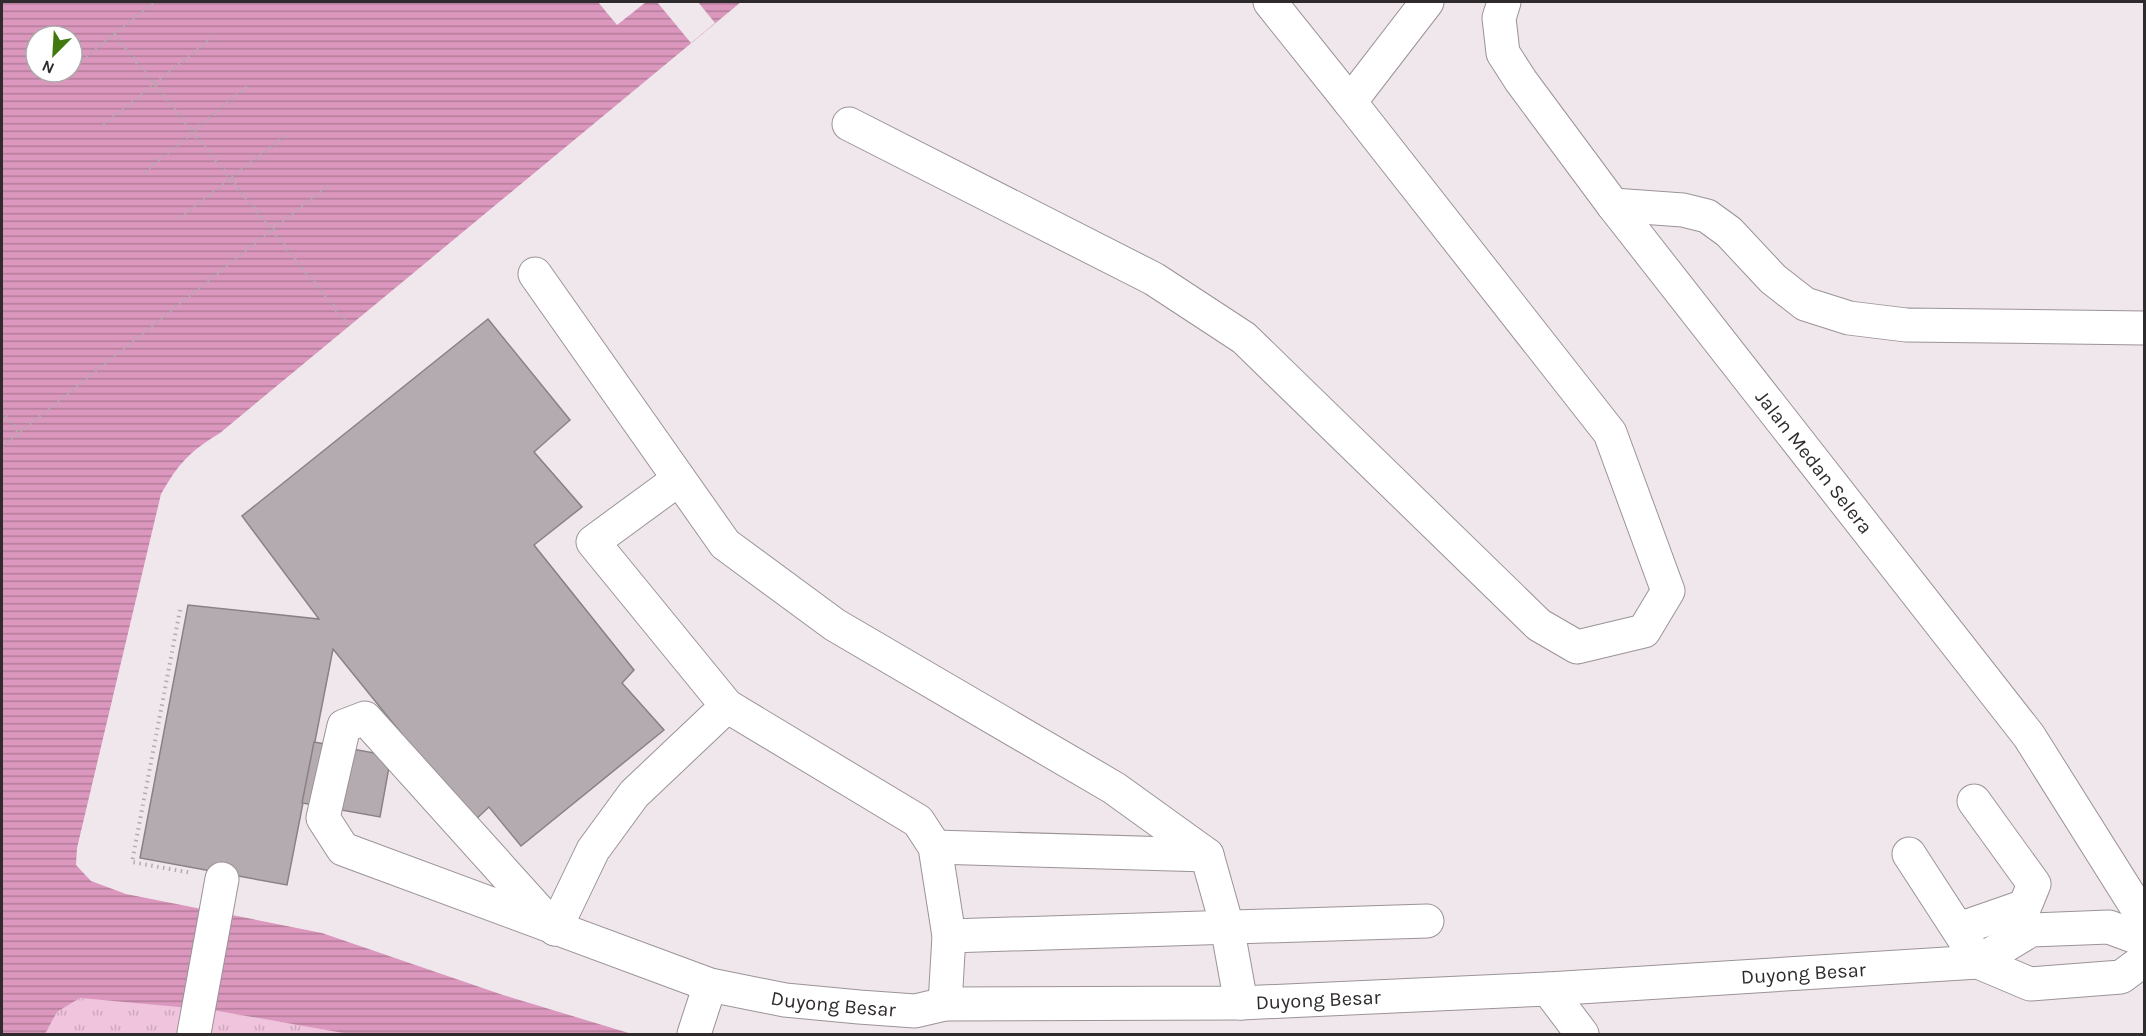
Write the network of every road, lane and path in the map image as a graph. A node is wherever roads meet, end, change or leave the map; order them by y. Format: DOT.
graph roads {
  1 [pos="155,2"];
  2 [pos="1270,2"];
  3 [pos="1427,2"];
  4 [pos="1504,2"];
  5 [pos="114,34"];
  6 [pos="212,38"];
  7 [pos="84,58"];
  8 [pos="154,83"];
  9 [pos="247,87"];
  10 [pos="1350,102"];
  11 [pos="849,124"];
  12 [pos="104,125"];
  13 [pos="193,131"];
  14 [pos="286,136"];
  15 [pos="144,172"];
  16 [pos="232,179"];
  17 [pos="327,188"];
  18 [pos="1613,206"];
  19 [pos="180,218"];
  20 [pos="272,229"];
  21 [pos="535,274"];
  22 [pos="349,326"];
  23 [pos="2145,328"];
  24 [pos="2,411"];
  25 [pos="19,433"];
  26 [pos="2,447"];
  27 [pos="679,479"];
  28 [pos="180,610"];
  29 [pos="727,706"];
  30 [pos="1974,801"];
  31 [pos="935,847"];
  32 [pos="1909,854"];
  33 [pos="1207,855"];
  34 [pos="222,879"];
  35 [pos="2145,919"];
  36 [pos="1427,921"];
  37 [pos="1227,926"];
  38 [pos="555,929"];
  39 [pos="1959,929"];
  40 [pos="949,936"];
  41 [pos="2145,940"];
  42 [pos="2145,960"];
  43 [pos="1978,962"];
  44 [pos="710,986"];
  45 [pos="1548,989"];
  46 [pos="1241,1003"];
  47 [pos="945,1004"];
  48 [pos="194,1033"];
  49 [pos="695,1033"];
  50 [pos="1582,1035"];
  1 -- 5 [label="path"];
  2 -- 10 [label="street"];
  3 -- 10 [label="street"];
  4 -- 18 [label="street, Jalan Medan Selera"];
  5 -- 7 [label="path"];
  5 -- 8 [label="path"];
  6 -- 8 [label="path"];
  8 -- 12 [label="path"];
  8 -- 13 [label="path"];
  9 -- 13 [label="path"];
  10 -- 11 [label="street"];
  13 -- 15 [label="path"];
  13 -- 16 [label="path"];
  14 -- 16 [label="path"];
  16 -- 19 [label="path"];
  16 -- 20 [label="path"];
  17 -- 20 [label="path"];
  18 -- 23 [label="street"];
  18 -- 35 [label="street, Jalan Medan Selera"];
  20 -- 22 [label="path"];
  20 -- 25 [label="path"];
  21 -- 27 [label="street"];
  24 -- 25 [label="path"];
  25 -- 26 [label="path"];
  27 -- 29 [label="street"];
  27 -- 33 [label="street"];
  28 -- 34 [label="path"];
  29 -- 31 [label="street"];
  29 -- 38 [label="street"];
  30 -- 39 [label="street"];
  31 -- 33 [label="street"];
  31 -- 40 [label="street"];
  32 -- 39 [label="street"];
  33 -- 37 [label="street"];
  34 -- 48 [label="street"];
  36 -- 37 [label="street"];
  37 -- 40 [label="street"];
  37 -- 46 [label="street"];
  38 -- 38 [label="street, Duyong Besar"];
  38 -- 44 [label="street, Duyong Besar"];
  39 -- 43 [label="street"];
  40 -- 47 [label="street"];
  41 -- 43 [label="street, Duyong Besar"];
  42 -- 43 [label="street, Duyong Besar"];
  43 -- 45 [label="street, Duyong Besar"];
  44 -- 47 [label="street, Duyong Besar"];
  44 -- 49 [label="street"];
  45 -- 46 [label="street, Duyong Besar"];
  45 -- 50 [label="street"];
  46 -- 47 [label="street, Duyong Besar"];
}
